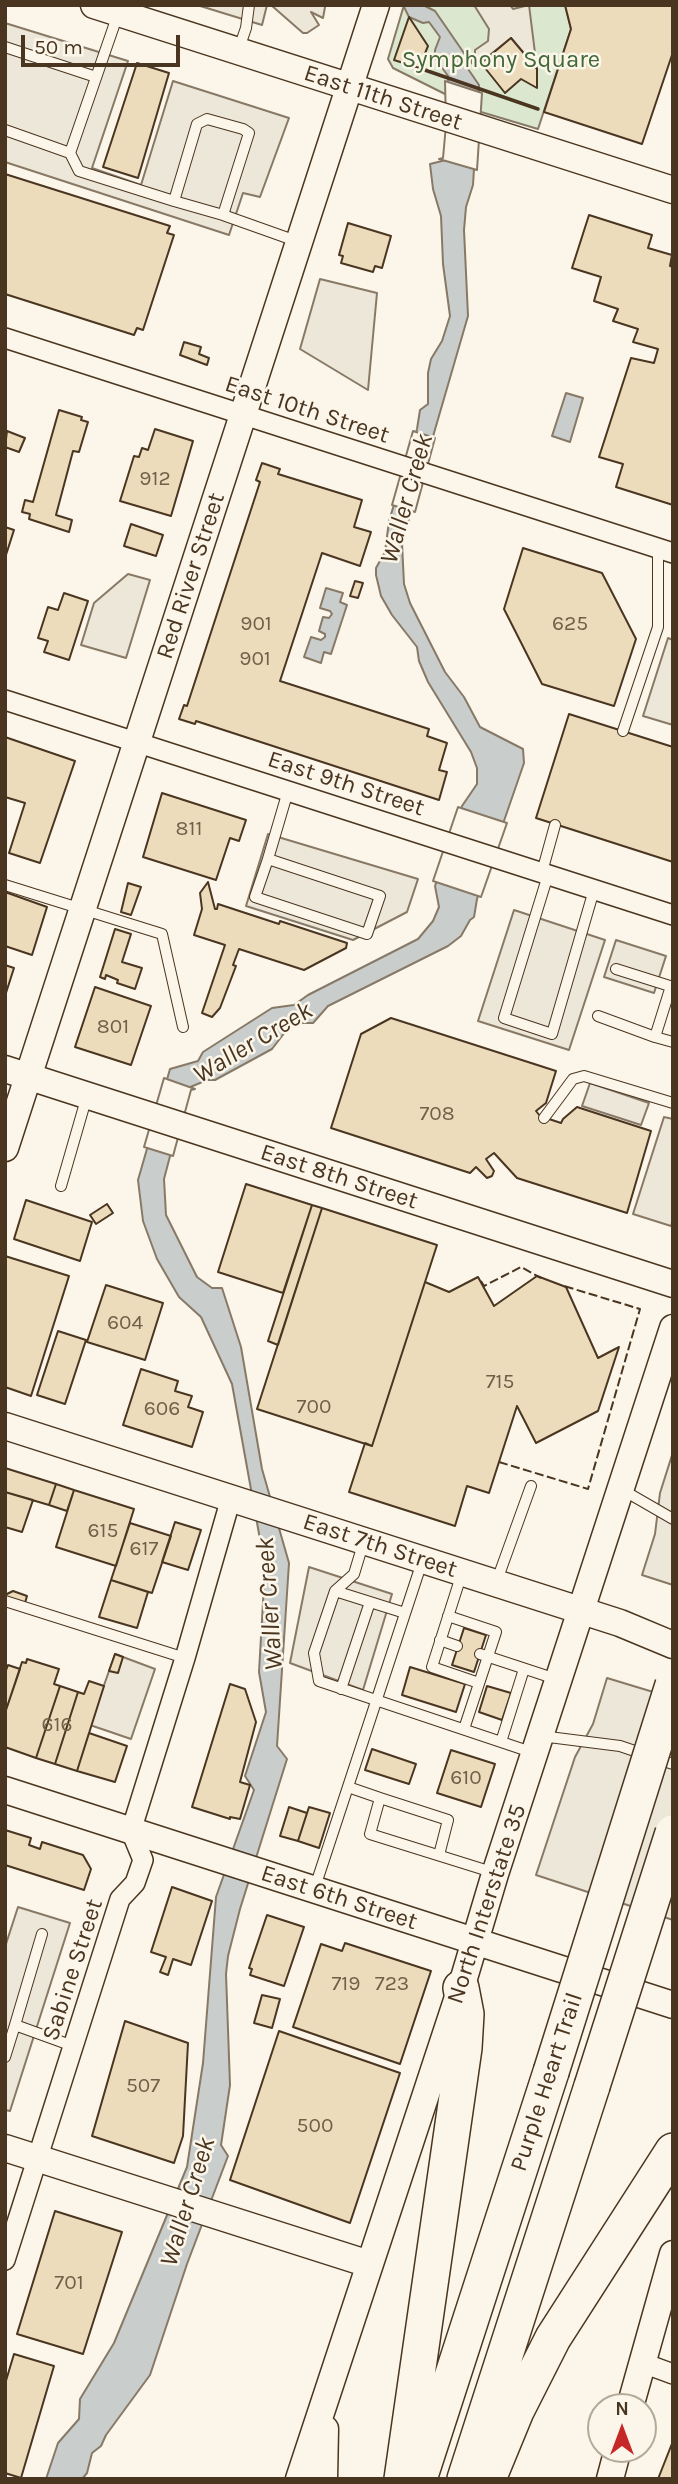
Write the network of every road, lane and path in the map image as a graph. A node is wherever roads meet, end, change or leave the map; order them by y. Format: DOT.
graph roads {
  1 [pos="249,5"];
  2 [pos="376,5"];
  3 [pos="106,9"];
  4 [pos="5,47"];
  5 [pos="238,52"];
  6 [pos="96,76"];
  7 [pos="349,87"];
  8 [pos="5,130"];
  9 [pos="70,153"];
  10 [pos="673,190"];
  11 [pos="174,201"];
  12 [pos="223,215"];
  13 [pos="299,242"];
  14 [pos="5,338"];
  15 [pos="243,415"];
  16 [pos="665,551"];
  17 [pos="5,700"];
  18 [pos="624,731"];
  19 [pos="137,742"];
  20 [pos="288,791"];
  21 [pos="555,825"];
  22 [pos="268,859"];
  23 [pos="545,874"];
  24 [pos="5,885"];
  25 [pos="594,890"];
  26 [pos="82,910"];
  27 [pos="673,915"];
  28 [pos="615,970"];
  29 [pos="672,987"];
  30 [pos="598,1016"];
  31 [pos="183,1027"];
  32 [pos="655,1037"];
  33 [pos="673,1042"];
  34 [pos="17,1073"];
  35 [pos="87,1096"];
  36 [pos="673,1103"];
  37 [pos="544,1118"];
  38 [pos="5,1147"];
  39 [pos="61,1186"];
  40 [pos="673,1284"];
  41 [pos="673,1328"];
  42 [pos="5,1426"];
  43 [pos="531,1486"];
  44 [pos="621,1489"];
  45 [pos="231,1498"];
  46 [pos="673,1519"];
  47 [pos="364,1541"];
  48 [pos="422,1560"];
  49 [pos="462,1573"];
  50 [pos="496,1584"];
  51 [pos="335,1591"];
  52 [pos="5,1601"];
  53 [pos="370,1602"];
  54 [pos="581,1611"];
  55 [pos="405,1613"];
  56 [pos="448,1616"];
  57 [pos="620,1623"];
  58 [pos="673,1635"];
  59 [pos="440,1640"];
  60 [pos="673,1645"];
  61 [pos="457,1646"];
  62 [pos="484,1655"];
  63 [pos="184,1658"];
  64 [pos="524,1669"];
  65 [pos="558,1680"];
  66 [pos="479,1683"];
  67 [pos="673,1685"];
  68 [pos="341,1689"];
  69 [pos="376,1700"];
  70 [pos="464,1729"];
  71 [pos="501,1742"];
  72 [pos="537,1745"];
  73 [pos="673,1764"];
  74 [pos="348,1787"];
  75 [pos="5,1790"];
  76 [pos="380,1798"];
  77 [pos="131,1831"];
  78 [pos="673,1833"];
  79 [pos="439,1855"];
  80 [pos="495,1874"];
  81 [pos="314,1891"];
  82 [pos="42,1934"];
  83 [pos="474,1942"];
  84 [pos="461,1987"];
  85 [pos="673,2006"];
  86 [pos="15,2025"];
  87 [pos="73,2046"];
  88 [pos="5,2057"];
  89 [pos="5,2148"];
  90 [pos="673,2151"];
  91 [pos="37,2158"];
  92 [pos="673,2254"];
  93 [pos="5,2260"];
  94 [pos="369,2264"];
  95 [pos="643,2363"];
  96 [pos="673,2374"];
  97 [pos="327,2393"];
  98 [pos="634,2393"];
  99 [pos="480,2470"];
  100 [pos="409,2471"];
  101 [pos="299,2479"];
  102 [pos="324,2479"];
  1 -- 5 [label="lane"];
  2 -- 7 [label="main road, Red River Street"];
  3 -- 5 [label="main road, East 11th Street"];
  3 -- 6 [label="lane"];
  4 -- 6 [label="lane"];
  5 -- 7 [label="main road, East 11th Street"];
  6 -- 9 [label="lane"];
  7 -- 10 [label="main road, East 11th Street"];
  7 -- 13 [label="main road, Red River Street"];
  8 -- 9 [label="lane"];
  9 -- 11 [label="lane"];
  11 -- 12 [label="lane"];
  11 -- 12 [label="lane"];
  12 -- 13 [label="lane"];
  13 -- 15 [label="main road, Red River Street"];
  14 -- 15 [label="street, East 10th Street"];
  15 -- 16 [label="street, East 10th Street"];
  15 -- 19 [label="main road, Red River Street"];
  16 -- 18 [label="lane"];
  17 -- 19 [label="street, East 9th Street"];
  19 -- 20 [label="street, East 9th Street"];
  19 -- 26 [label="main road, Red River Street"];
  20 -- 22 [label="lane"];
  20 -- 23 [label="street, East 9th Street"];
  21 -- 23 [label="lane"];
  22 -- 22 [label="lane"];
  23 -- 25 [label="street, East 9th Street"];
  23 -- 25 [label="lane"];
  24 -- 26 [label="lane"];
  25 -- 27 [label="street, East 9th Street"];
  26 -- 31 [label="lane"];
  26 -- 34 [label="main road, Red River Street"];
  28 -- 29 [label="lane"];
  29 -- 32 [label="lane"];
  30 -- 32 [label="lane"];
  32 -- 33 [label="lane"];
  34 -- 35 [label="main road, East 8th Street"];
  34 -- 38 [label="main road, Red River Street"];
  35 -- 39 [label="lane"];
  35 -- 40 [label="main road, East 8th Street"];
  36 -- 37 [label="lane"];
  41 -- 44 [label="main road, North Interstate 35"];
  42 -- 45 [label="main road, East 7th Street"];
  43 -- 50 [label="lane"];
  44 -- 46 [label="lane"];
  44 -- 54 [label="main road, North Interstate 35"];
  45 -- 47 [label="main road, East 7th Street"];
  45 -- 63 [label="street"];
  47 -- 48 [label="main road, East 7th Street"];
  47 -- 51 [label="lane"];
  48 -- 49 [label="main road, East 7th Street"];
  48 -- 55 [label="lane"];
  49 -- 50 [label="main road, East 7th Street"];
  49 -- 56 [label="lane"];
  50 -- 54 [label="main road, East 7th Street"];
  51 -- 53 [label="lane"];
  51 -- 68 [label="lane"];
  52 -- 63 [label="lane"];
  53 -- 55 [label="lane"];
  53 -- 68 [label="lane"];
  54 -- 57 [label="main road, East 7th Street"];
  54 -- 65 [label="main road, North Interstate 35"];
  55 -- 69 [label="lane"];
  56 -- 59 [label="lane"];
  56 -- 62 [label="lane"];
  57 -- 58 [label="main road"];
  57 -- 60 [label="main road, East 7th Street"];
  59 -- 61 [label="lane"];
  59 -- 66 [label="lane"];
  62 -- 64 [label="lane"];
  62 -- 66 [label="lane"];
  63 -- 77 [label="street"];
  64 -- 65 [label="lane"];
  64 -- 71 [label="lane"];
  65 -- 72 [label="main road, North Interstate 35"];
  66 -- 70 [label="lane"];
  67 -- 100 [label="highway, Purple Heart Trail, bridge"];
  68 -- 69 [label="lane"];
  69 -- 70 [label="lane"];
  69 -- 74 [label="lane"];
  70 -- 71 [label="lane"];
  71 -- 72 [label="lane"];
  72 -- 73 [label="lane"];
  72 -- 80 [label="main road, North Interstate 35"];
  74 -- 76 [label="lane"];
  74 -- 81 [label="lane"];
  75 -- 77 [label="main road, East 6th Street"];
  76 -- 79 [label="lane"];
  76 -- 79 [label="lane"];
  77 -- 81 [label="main road, East 6th Street"];
  77 -- 87 [label="street, Sabine Street"];
  78 -- 99 [label="highway, Purple Heart Trail, bridge"];
  79 -- 80 [label="lane"];
  80 -- 83 [label="main road, North Interstate 35"];
  81 -- 83 [label="main road, East 6th Street"];
  82 -- 86 [label="lane"];
  83 -- 84 [label="main road, North Interstate 35"];
  83 -- 85 [label="main road, East 6th Street"];
  84 -- 94 [label="main road, North Interstate 35"];
  84 -- 100 [label="highway"];
  86 -- 87 [label="lane"];
  86 -- 88 [label="lane"];
  87 -- 91 [label="street, Sabine Street"];
  89 -- 91 [label="main road"];
  90 -- 99 [label="highway"];
  91 -- 93 [label="street, Sabine Street"];
  91 -- 94 [label="main road"];
  92 -- 95 [label="main road"];
  94 -- 97 [label="main road, North Interstate 35"];
  95 -- 96 [label="street"];
  95 -- 98 [label="main road"];
  97 -- 101 [label="main road, North Interstate 35"];
  97 -- 102 [label="main road"];
}
